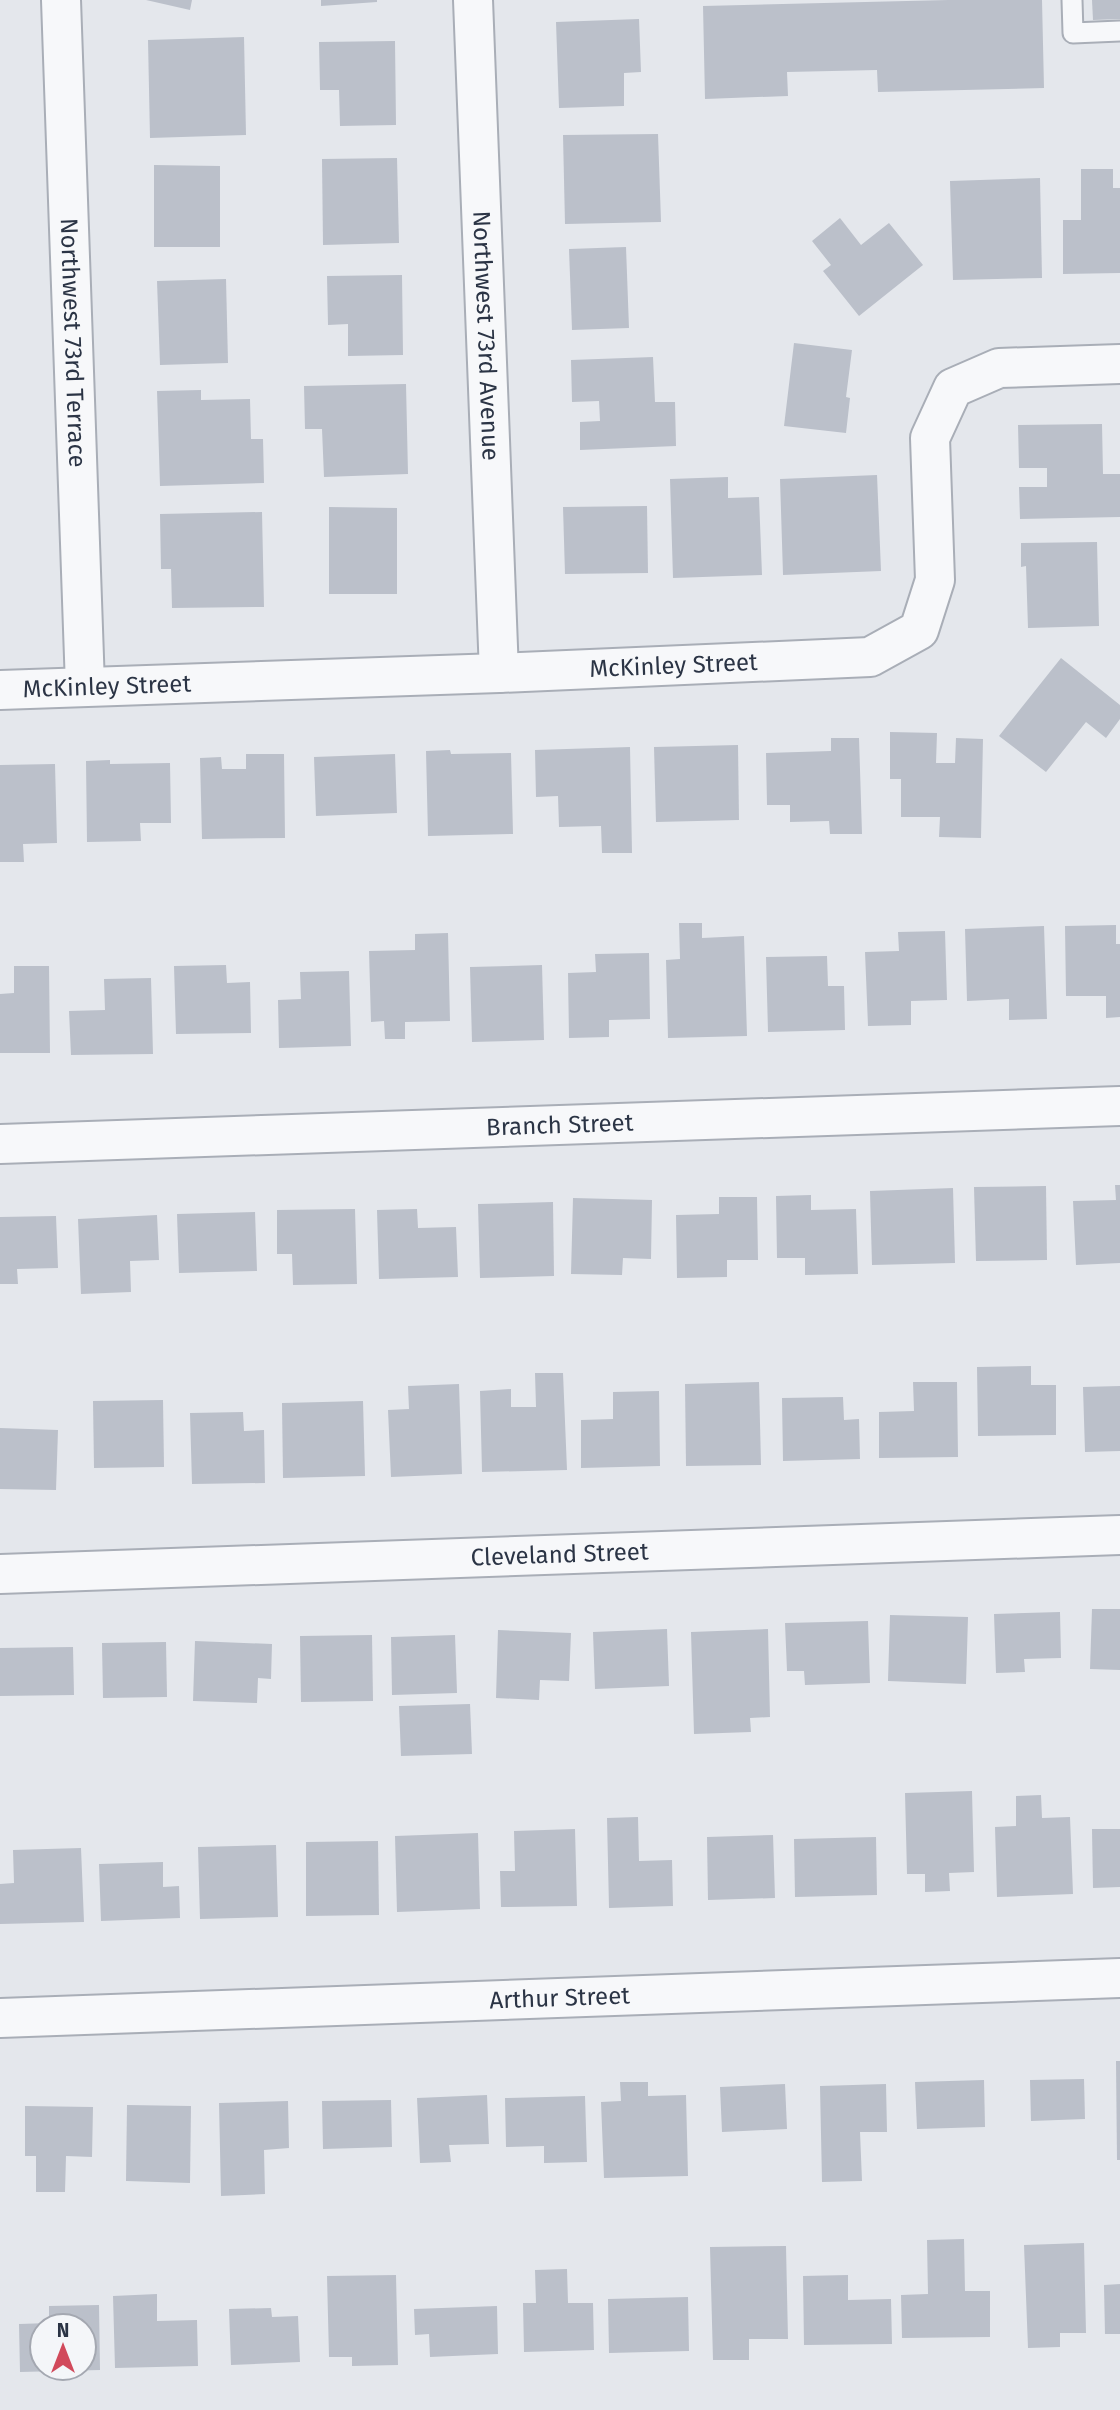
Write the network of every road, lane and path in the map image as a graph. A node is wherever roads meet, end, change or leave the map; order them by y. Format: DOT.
graph roads {
  1 [pos="61,0"];
  2 [pos="473,0"];
  3 [pos="1072,0"];
  4 [pos="1120,31"];
  5 [pos="1120,364"];
  6 [pos="499,673"];
  7 [pos="85,686"];
  8 [pos="0,690"];
  9 [pos="1120,1105"];
  10 [pos="0,1144"];
  11 [pos="1120,1535"];
  12 [pos="0,1574"];
  13 [pos="1120,1978"];
  14 [pos="0,2018"];
  1 -- 7 [label="street, Northwest 73rd Terrace"];
  2 -- 6 [label="street, Northwest 73rd Avenue"];
  3 -- 4 [label="lane"];
  5 -- 6 [label="street, McKinley Street"];
  6 -- 7 [label="street, McKinley Street"];
  7 -- 8 [label="street, McKinley Street"];
  9 -- 10 [label="street, Branch Street"];
  11 -- 12 [label="street, Cleveland Street"];
  13 -- 14 [label="street, Arthur Street"];
}
